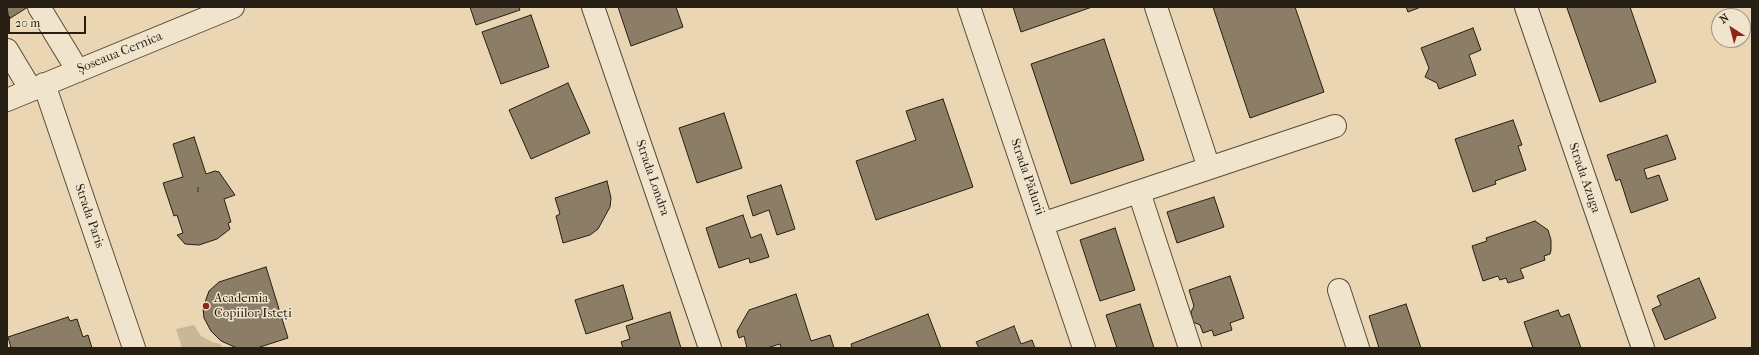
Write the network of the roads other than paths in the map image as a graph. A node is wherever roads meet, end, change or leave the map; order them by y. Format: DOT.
graph roads {
  1 [pos="39,7"];
  2 [pos="233,7"];
  3 [pos="593,7"];
  4 [pos="970,7"];
  5 [pos="1156,7"];
  6 [pos="1526,7"];
  7 [pos="7,50"];
  8 [pos="78,71"];
  9 [pos="38,87"];
  10 [pos="7,100"];
  11 [pos="1335,126"];
  12 [pos="1209,168"];
  13 [pos="1139,192"];
  14 [pos="1042,224"];
  15 [pos="1339,290"];
  16 [pos="134,348"];
  17 [pos="710,348"];
  18 [pos="1084,348"];
  19 [pos="1190,348"];
  20 [pos="1358,348"];
  21 [pos="1643,348"];
  1 -- 8 [label="street"];
  2 -- 8 [label="street, Șoseaua Cernica"];
  3 -- 17 [label="street, Strada Londra"];
  4 -- 14 [label="street, Strada Pădurii"];
  5 -- 12 [label="street"];
  6 -- 21 [label="street, Strada Azuga"];
  7 -- 9 [label="street, Strada Paris"];
  8 -- 9 [label="street, Șoseaua Cernica"];
  9 -- 10 [label="street, Șoseaua Cernica"];
  9 -- 16 [label="street, Strada Paris"];
  11 -- 12 [label="street"];
  12 -- 13 [label="street"];
  13 -- 14 [label="street"];
  13 -- 19 [label="street"];
  14 -- 18 [label="street, Strada Pădurii"];
  15 -- 20 [label="street"];
}
